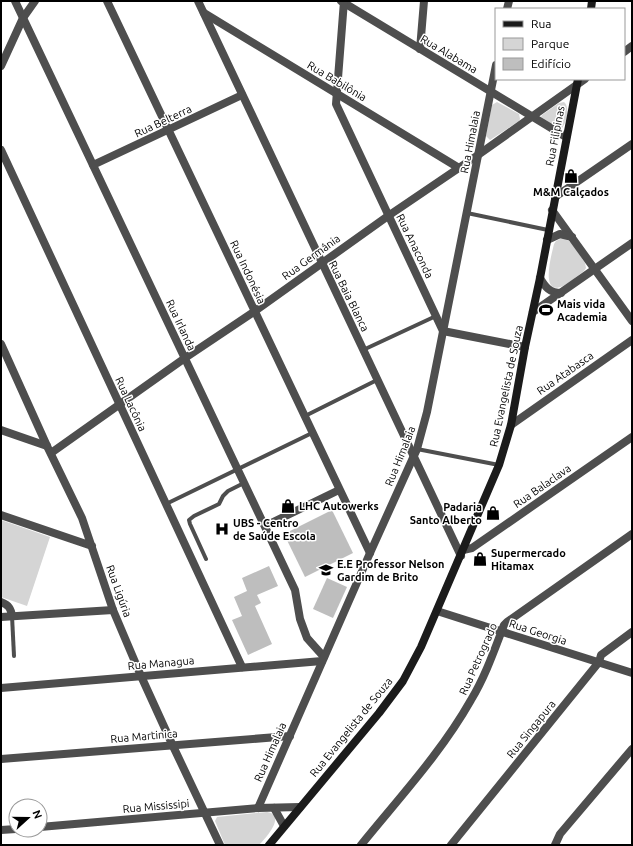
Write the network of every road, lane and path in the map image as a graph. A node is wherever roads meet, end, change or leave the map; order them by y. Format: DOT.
graph roads {
  1 [pos="15,1"];
  2 [pos="35,1"];
  3 [pos="107,1"];
  4 [pos="198,1"];
  5 [pos="424,1"];
  6 [pos="343,2"];
  7 [pos="203,13"];
  8 [pos="23,18"];
  9 [pos="420,49"];
  10 [pos="1,66"];
  11 [pos="495,71"];
  12 [pos="577,82"];
  13 [pos="491,92"];
  14 [pos="336,93"];
  15 [pos="242,96"];
  16 [pos="532,117"];
  17 [pos="169,130"];
  18 [pos="566,137"];
  19 [pos="632,144"];
  20 [pos="1,150"];
  21 [pos="478,155"];
  22 [pos="93,165"];
  23 [pos="459,168"];
  24 [pos="558,178"];
  25 [pos="572,185"];
  26 [pos="555,197"];
  27 [pos="552,210"];
  28 [pos="467,213"];
  29 [pos="388,216"];
  30 [pos="548,230"];
  31 [pos="572,237"];
  32 [pos="547,240"];
  33 [pos="632,243"];
  34 [pos="321,263"];
  35 [pos="595,269"];
  36 [pos="540,278"];
  37 [pos="561,293"];
  38 [pos="255,311"];
  39 [pos="533,312"];
  40 [pos="436,316"];
  41 [pos="632,321"];
  42 [pos="443,331"];
  43 [pos="632,340"];
  44 [pos="1,344"];
  45 [pos="525,347"];
  46 [pos="363,350"];
  47 [pos="185,358"];
  48 [pos="377,380"];
  49 [pos="119,404"];
  50 [pos="304,416"];
  51 [pos="511,425"];
  52 [pos="1,430"];
  53 [pos="312,433"];
  54 [pos="632,437"];
  55 [pos="49,450"];
  56 [pos="415,453"];
  57 [pos="499,465"];
  58 [pos="238,469"];
  59 [pos="244,483"];
  60 [pos="339,490"];
  61 [pos="166,504"];
  62 [pos="1,516"];
  63 [pos="265,526"];
  64 [pos="632,534"];
  65 [pos="92,546"];
  66 [pos="370,553"];
  67 [pos="462,553"];
  68 [pos="206,559"];
  69 [pos="1,602"];
  70 [pos="113,610"];
  71 [pos="437,611"];
  72 [pos="12,616"];
  73 [pos="1,617"];
  74 [pos="502,632"];
  75 [pos="632,632"];
  76 [pos="14,656"];
  77 [pos="323,659"];
  78 [pos="599,662"];
  79 [pos="242,667"];
  80 [pos="632,673"];
  81 [pos="140,676"];
  82 [pos="1,688"];
  83 [pos="290,736"];
  84 [pos="172,744"];
  85 [pos="632,749"];
  86 [pos="1,759"];
  87 [pos="300,807"];
  88 [pos="258,808"];
  89 [pos="274,808"];
  90 [pos="205,813"];
  91 [pos="48,826"];
  92 [pos="284,826"];
  93 [pos="220,845"];
  94 [pos="269,845"];
  95 [pos="361,845"];
  96 [pos="450,845"];
  97 [pos="555,845"];
  1 -- 8 [label="street, Rua Irlanda"];
  2 -- 8 [label="street"];
  3 -- 17 [label="street, Rua Indonésia"];
  4 -- 7 [label="street, Rua Baia Blanca"];
  5 -- 9 [label="street"];
  6 -- 9 [label="street, Rua Alabama"];
  6 -- 14 [label="street, Rua Anaconda"];
  7 -- 14 [label="street, Rua Babilônia"];
  7 -- 15 [label="street, Rua Baia Blanca"];
  8 -- 10 [label="street"];
  8 -- 22 [label="street, Rua Irlanda"];
  9 -- 13 [label="street, Rua Alabama"];
  11 -- 13 [label="street, Rua Himalaia"];
  12 -- 16 [label="street, Rua Germânia"];
  12 -- 18 [label="main road, Rua Filipinas"];
  13 -- 16 [label="street, Rua Alabama"];
  13 -- 21 [label="street, Rua Himalaia"];
  14 -- 23 [label="street, Rua Babilônia"];
  14 -- 29 [label="street, Rua Anaconda"];
  15 -- 17 [label="street, Rua Belterra"];
  15 -- 34 [label="street, Rua Baia Blanca"];
  16 -- 18 [label="street, Rua Alabama"];
  16 -- 21 [label="street, Rua Germânia"];
  17 -- 22 [label="street, Rua Belterra"];
  17 -- 38 [label="street, Rua Indonésia"];
  18 -- 24 [label="main road, Rua Filipinas"];
  19 -- 25 [label="street"];
  20 -- 49 [label="street, Rua Lacônia"];
  21 -- 23 [label="street, Rua Germânia"];
  21 -- 28 [label="street, Rua Himalaia"];
  22 -- 47 [label="street, Rua Irlanda"];
  23 -- 29 [label="street, Rua Germânia"];
  24 -- 25 [label="street"];
  24 -- 26 [label="main road, Rua Filipinas"];
  25 -- 26 [label="street"];
  26 -- 27 [label="main road, Rua Evangelista de Souza"];
  27 -- 30 [label="main road, Rua Evangelista de Souza"];
  27 -- 31 [label="street"];
  28 -- 30 [label="lane"];
  28 -- 42 [label="street, Rua Himalaia"];
  29 -- 34 [label="street, Rua Germânia"];
  29 -- 40 [label="street, Rua Anaconda"];
  30 -- 32 [label="main road, Rua Evangelista de Souza"];
  31 -- 32 [label="street"];
  31 -- 35 [label="street"];
  32 -- 36 [label="main road, Rua Evangelista de Souza"];
  33 -- 35 [label="street"];
  34 -- 38 [label="street, Rua Germânia"];
  34 -- 46 [label="street, Rua Baia Blanca"];
  35 -- 37 [label="street"];
  35 -- 41 [label="street"];
  36 -- 37 [label="street"];
  36 -- 39 [label="main road, Rua Evangelista de Souza"];
  37 -- 39 [label="street"];
  38 -- 47 [label="street, Rua Germânia"];
  38 -- 50 [label="street, Rua Indonésia"];
  39 -- 45 [label="main road, Rua Evangelista de Souza"];
  40 -- 42 [label="street, Rua Anaconda"];
  40 -- 46 [label="lane"];
  42 -- 45 [label="street"];
  42 -- 56 [label="street, Rua Himalaia"];
  43 -- 51 [label="street, Rua Atabasca"];
  44 -- 55 [label="street, Rua Ligúria"];
  45 -- 51 [label="main road, Rua Evangelista de Souza"];
  46 -- 48 [label="street, Rua Baia Blanca"];
  47 -- 49 [label="street, Rua Germânia"];
  47 -- 58 [label="street, Rua Irlanda"];
  48 -- 50 [label="lane"];
  48 -- 56 [label="street, Rua Baia Blanca"];
  49 -- 55 [label="street, Rua Germânia"];
  49 -- 61 [label="street, Rua Lacônia"];
  50 -- 53 [label="street, Rua Indonésia"];
  51 -- 57 [label="main road, Rua Evangelista de Souza"];
  52 -- 55 [label="street"];
  53 -- 58 [label="lane"];
  53 -- 60 [label="street, Rua Indonésia"];
  54 -- 67 [label="street, Rua Balaclava"];
  55 -- 65 [label="street, Rua Ligúria"];
  56 -- 57 [label="lane"];
  56 -- 66 [label="street, Rua Himalaia"];
  56 -- 67 [label="street, Rua Baia Blanca"];
  57 -- 67 [label="main road, Rua Evangelista de Souza"];
  58 -- 59 [label="street, Rua Irlanda"];
  58 -- 61 [label="lane"];
  59 -- 63 [label="street, Rua Irlanda"];
  59 -- 68 [label="lane"];
  60 -- 63 [label="street"];
  60 -- 66 [label="street, Rua Indonésia"];
  61 -- 79 [label="street, Rua Lacônia"];
  62 -- 65 [label="street"];
  63 -- 77 [label="street, Rua Irlanda"];
  64 -- 74 [label="street, Rua Petrogrado"];
  65 -- 70 [label="street, Rua Ligúria"];
  66 -- 77 [label="street, Rua Himalaia"];
  67 -- 71 [label="main road, Rua Evangelista de Souza"];
  69 -- 72 [label="street"];
  70 -- 72 [label="street"];
  70 -- 81 [label="street, Rua Ligúria"];
  71 -- 74 [label="street, Rua Georgia"];
  71 -- 87 [label="main road, Rua Evangelista de Souza"];
  72 -- 73 [label="street"];
  72 -- 76 [label="lane"];
  74 -- 78 [label="street, Rua Georgia"];
  74 -- 95 [label="street, Rua Petrogrado"];
  75 -- 78 [label="street, Rua Singapura"];
  77 -- 79 [label="street, Rua Managua"];
  77 -- 83 [label="street, Rua Himalaia"];
  78 -- 80 [label="street, Rua Georgia"];
  78 -- 96 [label="street, Rua Singapura"];
  79 -- 81 [label="street, Rua Managua"];
  81 -- 82 [label="street, Rua Managua"];
  81 -- 84 [label="street, Rua Ligúria"];
  83 -- 84 [label="street, Rua Martinica"];
  83 -- 88 [label="street, Rua Himalaia"];
  84 -- 86 [label="street, Rua Martinica"];
  84 -- 90 [label="street, Rua Ligúria"];
  85 -- 97 [label="street"];
  87 -- 89 [label="street, Rua Mississipi"];
  87 -- 92 [label="main road, Rua Evangelista de Souza"];
  88 -- 89 [label="street, Rua Mississipi"];
  88 -- 90 [label="street, Rua Mississipi"];
  89 -- 92 [label="street"];
  90 -- 91 [label="street, Rua Mississipi"];
  90 -- 93 [label="street, Rua Ligúria"];
  92 -- 94 [label="main road, Rua Evangelista de Souza"];
}
